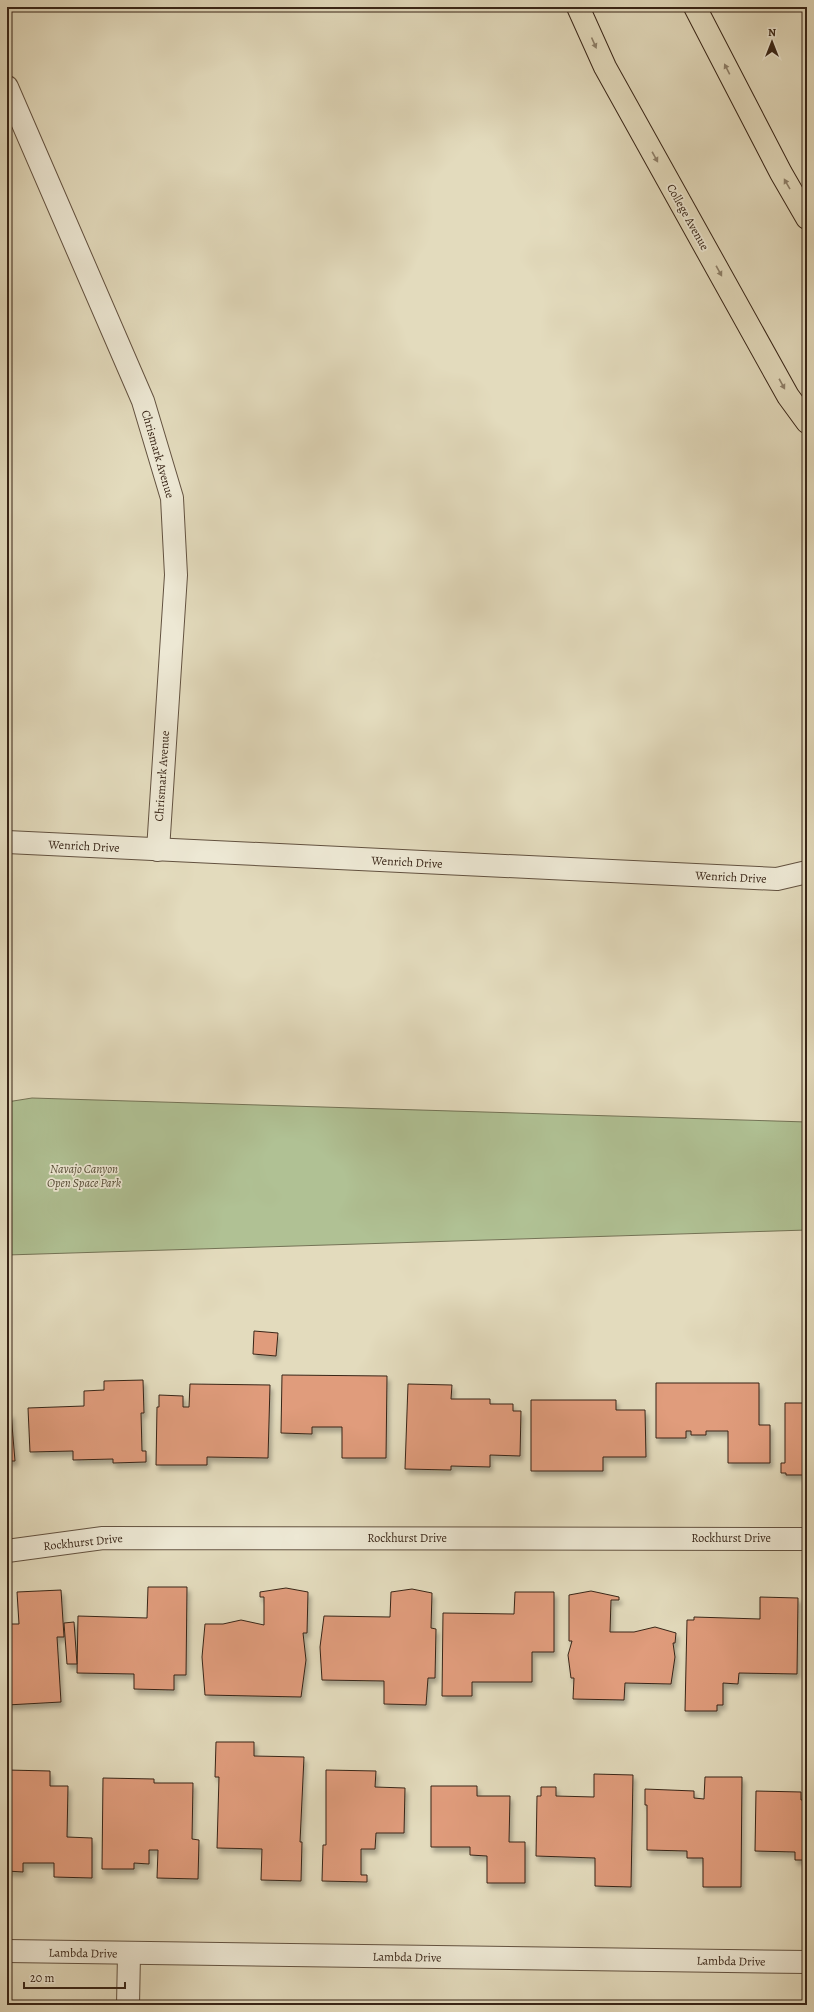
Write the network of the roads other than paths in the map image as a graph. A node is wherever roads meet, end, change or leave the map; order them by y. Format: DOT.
graph roads {
  1 [pos="578,7"];
  2 [pos="695,7"];
  3 [pos="7,87"];
  4 [pos="807,218"];
  5 [pos="807,422"];
  6 [pos="7,842"];
  7 [pos="158,850"];
  8 [pos="807,872"];
  9 [pos="807,1538"];
  10 [pos="7,1551"];
  11 [pos="7,1951"];
  12 [pos="129,1954"];
  13 [pos="807,1962"];
  14 [pos="128,2005"];
  1 -- 5 [label="main road, College Avenue, one-way"];
  4 -- 2 [label="main road, one-way"];
  3 -- 7 [label="street, Chrismark Avenue"];
  6 -- 7 [label="street, Wenrich Drive"];
  7 -- 8 [label="street, Wenrich Drive"];
  9 -- 10 [label="street, Rockhurst Drive"];
  11 -- 12 [label="street, Lambda Drive"];
  12 -- 13 [label="street, Lambda Drive"];
  12 -- 14 [label="street"];
}
